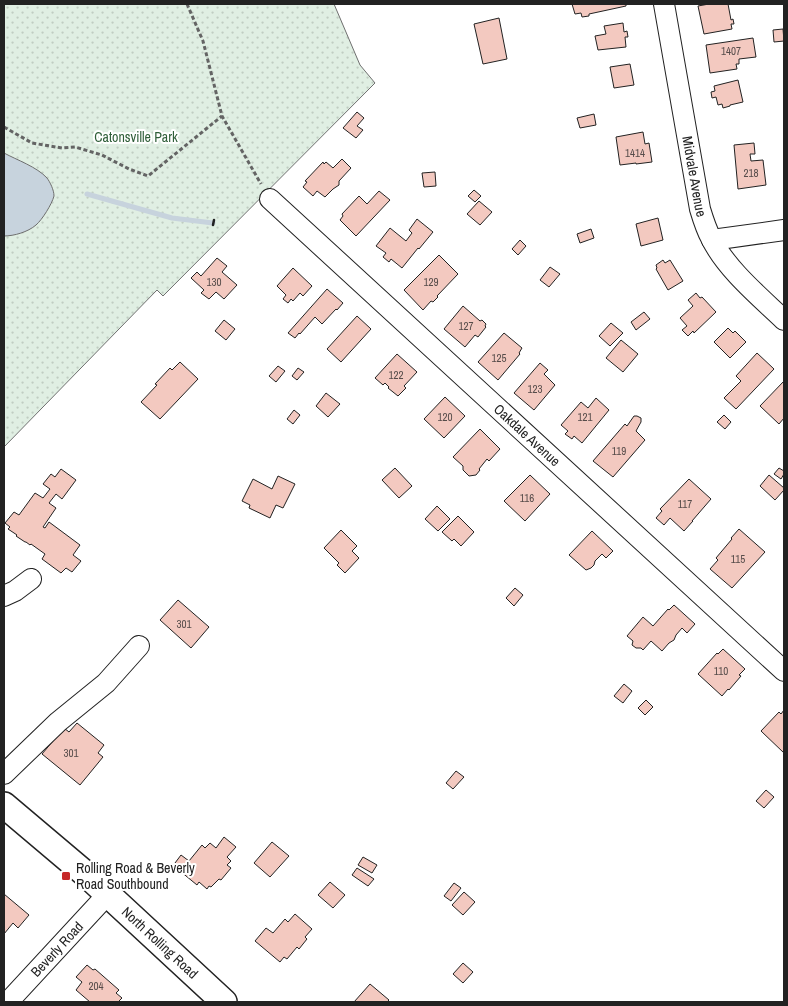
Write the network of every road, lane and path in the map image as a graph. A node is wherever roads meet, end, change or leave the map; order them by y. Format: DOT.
graph roads {
  1 [pos="187,4"];
  2 [pos="664,4"];
  3 [pos="222,116"];
  4 [pos="4,127"];
  5 [pos="270,199"];
  6 [pos="784,230"];
  7 [pos="712,240"];
  8 [pos="784,320"];
  9 [pos="32,579"];
  10 [pos="4,596"];
  11 [pos="139,646"];
  12 [pos="784,671"];
  13 [pos="4,774"];
  14 [pos="4,805"];
  15 [pos="107,895"];
  16 [pos="8,1002"];
  17 [pos="224,1002"];
  1 -- 3 [label="path"];
  2 -- 7 [label="street, Midvale Avenue"];
  3 -- 4 [label="path"];
  3 -- 5 [label="path"];
  5 -- 12 [label="street, Oakdale Avenue"];
  6 -- 7 [label="street"];
  7 -- 8 [label="street, Midvale Avenue"];
  9 -- 10 [label="street"];
  11 -- 13 [label="street"];
  14 -- 15 [label="main road, North Rolling Road"];
  15 -- 16 [label="street, Beverly Road"];
  15 -- 17 [label="main road, North Rolling Road"];
}
